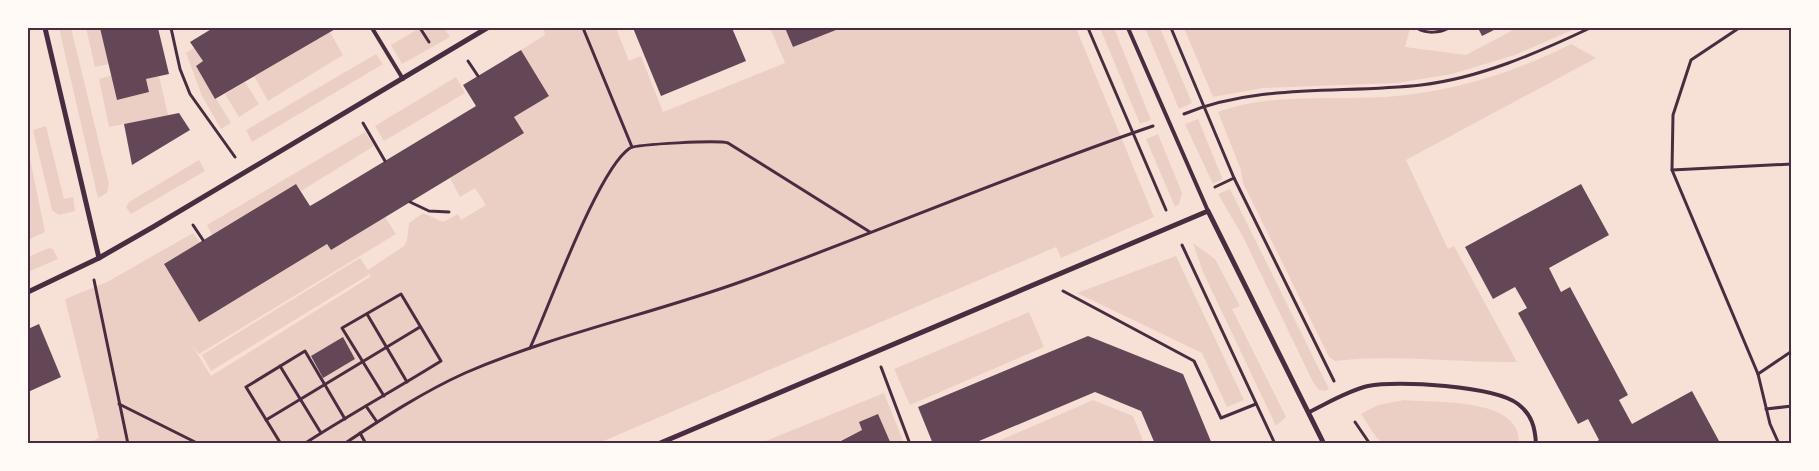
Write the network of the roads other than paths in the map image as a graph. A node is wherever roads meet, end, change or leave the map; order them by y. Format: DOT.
graph roads {
  1 [pos="45,28"];
  2 [pos="372,28"];
  3 [pos="487,28"];
  4 [pos="1128,28"];
  5 [pos="403,79"];
  6 [pos="1208,211"];
  7 [pos="99,258"];
  8 [pos="28,292"];
  9 [pos="1309,412"];
  10 [pos="658,444"];
  11 [pos="1324,444"];
  12 [pos="1536,444"];
  1 -- 7 [label="street"];
  2 -- 5 [label="lane"];
  3 -- 5 [label="street"];
  4 -- 6 [label="lane"];
  5 -- 7 [label="street"];
  6 -- 9 [label="street"];
  6 -- 10 [label="street"];
  7 -- 8 [label="street"];
  9 -- 11 [label="street"];
  9 -- 12 [label="lane"];
}
